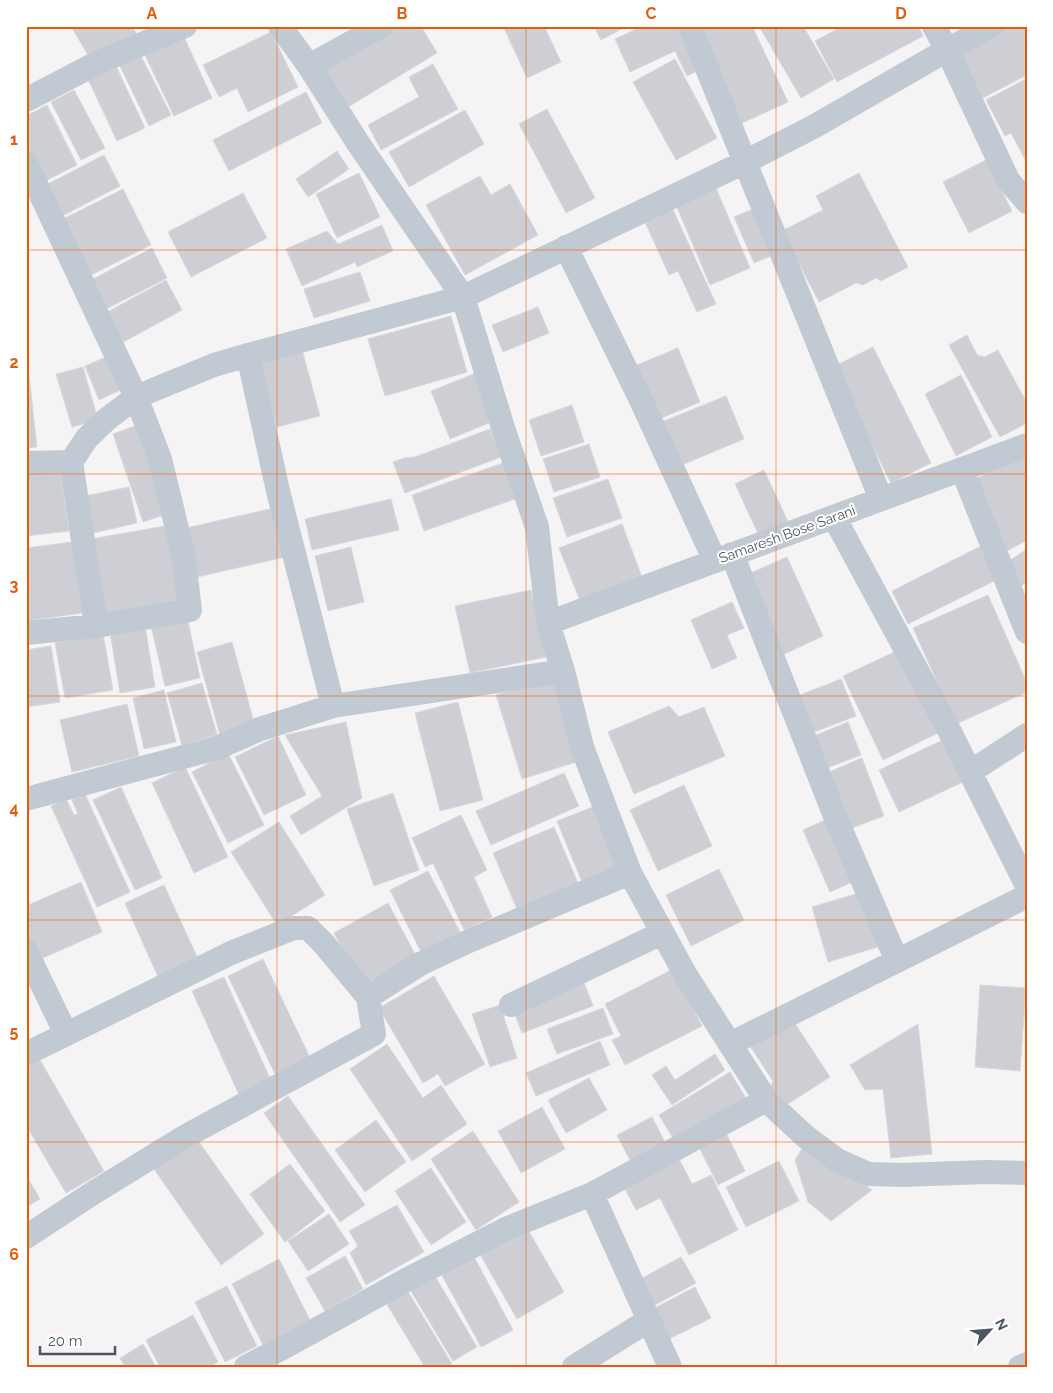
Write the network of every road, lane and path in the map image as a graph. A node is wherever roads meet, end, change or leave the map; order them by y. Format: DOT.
graph roads {
  1 [pos="185,26"];
  2 [pos="280,26"];
  3 [pos="381,26"];
  4 [pos="690,26"];
  5 [pos="934,26"];
  6 [pos="991,26"];
  7 [pos="947,50"];
  8 [pos="309,66"];
  9 [pos="26,100"];
  10 [pos="745,162"];
  11 [pos="26,163"];
  12 [pos="1027,202"];
  13 [pos="566,247"];
  14 [pos="463,297"];
  15 [pos="248,355"];
  16 [pos="136,398"];
  17 [pos="1027,445"];
  18 [pos="71,462"];
  19 [pos="26,463"];
  20 [pos="962,469"];
  21 [pos="881,499"];
  22 [pos="834,517"];
  23 [pos="724,558"];
  24 [pos="548,623"];
  25 [pos="96,626"];
  26 [pos="1027,632"];
  27 [pos="26,633"];
  28 [pos="563,671"];
  29 [pos="333,706"];
  30 [pos="1027,735"];
  31 [pos="970,772"];
  32 [pos="26,799"];
  33 [pos="630,873"];
  34 [pos="1027,886"];
  35 [pos="1027,896"];
  36 [pos="662,933"];
  37 [pos="897,961"];
  38 [pos="29,963"];
  39 [pos="368,997"];
  40 [pos="511,1005"];
  41 [pos="66,1034"];
  42 [pos="730,1044"];
  43 [pos="26,1054"];
  44 [pos="766,1100"];
  45 [pos="1027,1173"];
  46 [pos="592,1194"];
  47 [pos="26,1237"];
  48 [pos="649,1320"];
  49 [pos="1027,1364"];
  50 [pos="246,1367"];
  51 [pos="574,1367"];
  52 [pos="670,1367"];
  53 [pos="1020,1367"];
  1 -- 9 [label="street"];
  2 -- 8 [label="street"];
  3 -- 8 [label="street"];
  4 -- 10 [label="street"];
  5 -- 7 [label="street"];
  6 -- 7 [label="street"];
  7 -- 10 [label="street"];
  7 -- 12 [label="street"];
  8 -- 14 [label="street"];
  10 -- 13 [label="street"];
  10 -- 21 [label="street"];
  11 -- 16 [label="street"];
  13 -- 14 [label="street"];
  13 -- 23 [label="street"];
  14 -- 15 [label="street"];
  14 -- 24 [label="street"];
  15 -- 16 [label="street"];
  15 -- 29 [label="street"];
  16 -- 18 [label="street"];
  16 -- 25 [label="street"];
  17 -- 20 [label="street, Samaresh Bose Sarani"];
  18 -- 19 [label="street"];
  18 -- 25 [label="street"];
  20 -- 21 [label="street, Samaresh Bose Sarani"];
  20 -- 26 [label="street"];
  21 -- 22 [label="street, Samaresh Bose Sarani"];
  22 -- 23 [label="street, Samaresh Bose Sarani"];
  22 -- 31 [label="street"];
  23 -- 24 [label="street, Samaresh Bose Sarani"];
  23 -- 37 [label="street"];
  24 -- 28 [label="street"];
  25 -- 27 [label="street"];
  28 -- 29 [label="street"];
  28 -- 33 [label="street"];
  29 -- 32 [label="street"];
  30 -- 31 [label="street"];
  31 -- 34 [label="street"];
  33 -- 36 [label="street"];
  33 -- 39 [label="street"];
  35 -- 37 [label="street"];
  36 -- 40 [label="street"];
  36 -- 42 [label="street"];
  37 -- 42 [label="street"];
  38 -- 41 [label="street"];
  39 -- 41 [label="street"];
  39 -- 47 [label="street"];
  41 -- 43 [label="street"];
  42 -- 44 [label="street"];
  44 -- 45 [label="street"];
  44 -- 46 [label="street"];
  46 -- 48 [label="street"];
  46 -- 50 [label="street"];
  48 -- 51 [label="street"];
  48 -- 52 [label="street"];
  49 -- 53 [label="street"];
}
